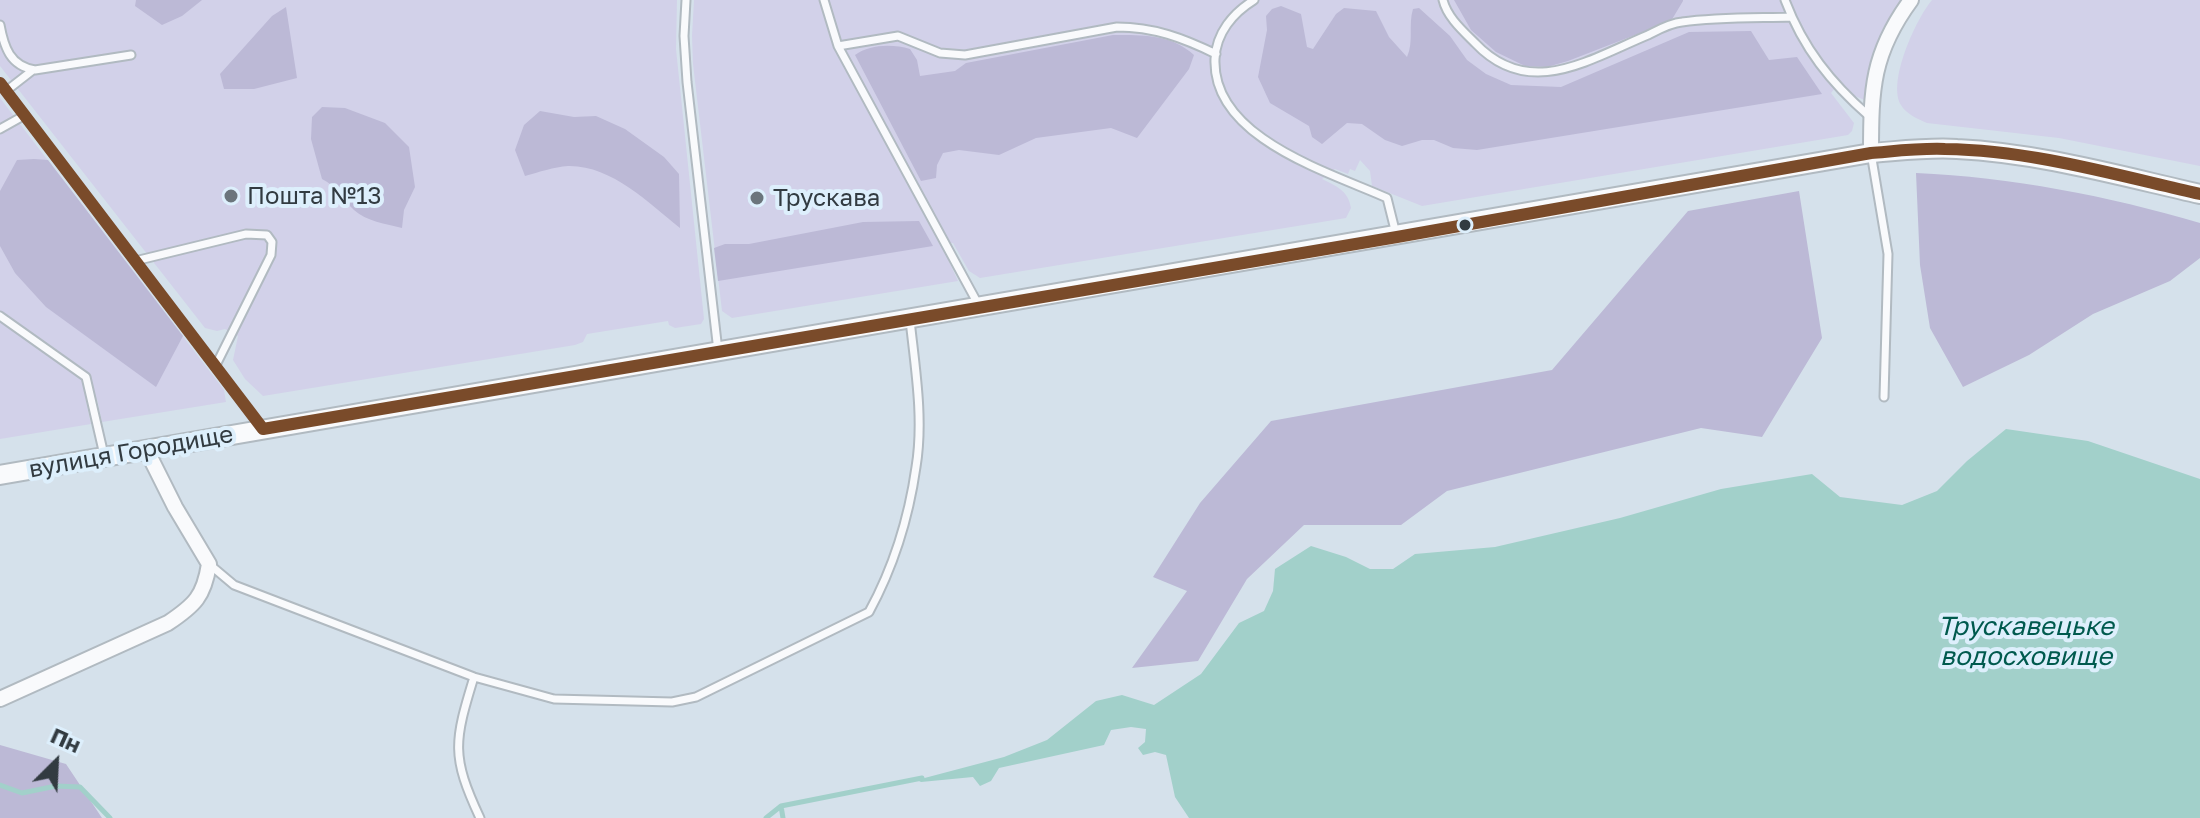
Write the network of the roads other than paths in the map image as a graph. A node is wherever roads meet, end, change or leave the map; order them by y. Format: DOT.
graph roads {
  1 [pos="686,0"];
  2 [pos="824,0"];
  3 [pos="1254,0"];
  4 [pos="1443,0"];
  5 [pos="1785,0"];
  6 [pos="1911,0"];
  7 [pos="1791,17"];
  8 [pos="0,25"];
  9 [pos="838,46"];
  10 [pos="1216,54"];
  11 [pos="131,55"];
  12 [pos="33,70"];
  13 [pos="0,83"];
  14 [pos="6,91"];
  15 [pos="25,115"];
  16 [pos="1871,118"];
  17 [pos="0,129"];
  18 [pos="1871,153"];
  19 [pos="2200,194"];
  20 [pos="1397,237"];
  21 [pos="135,261"];
  22 [pos="980,307"];
  23 [pos="0,316"];
  24 [pos="910,320"];
  25 [pos="718,351"];
  26 [pos="216,365"];
  27 [pos="1884,397"];
  28 [pos="263,429"];
  29 [pos="147,451"];
  30 [pos="104,457"];
  31 [pos="0,475"];
  32 [pos="209,564"];
  33 [pos="474,677"];
  34 [pos="0,699"];
  35 [pos="480,818"];
  1 -- 25 [label="lane"];
  2 -- 9 [label="lane"];
  3 -- 10 [label="lane"];
  4 -- 7 [label="lane"];
  5 -- 7 [label="lane"];
  6 -- 16 [label="street"];
  7 -- 16 [label="lane"];
  8 -- 12 [label="lane"];
  9 -- 10 [label="lane"];
  9 -- 22 [label="lane"];
  10 -- 20 [label="lane"];
  11 -- 12 [label="lane"];
  12 -- 14 [label="lane"];
  13 -- 14 [label="lane"];
  14 -- 15 [label="lane"];
  15 -- 17 [label="lane"];
  15 -- 21 [label="lane"];
  16 -- 18 [label="street"];
  18 -- 19 [label="street, вулиця Городище"];
  18 -- 20 [label="street, вулиця Городище"];
  18 -- 27 [label="lane"];
  20 -- 22 [label="street, вулиця Городище"];
  21 -- 26 [label="lane"];
  21 -- 26 [label="lane"];
  22 -- 24 [label="street, вулиця Городище"];
  23 -- 30 [label="lane"];
  24 -- 25 [label="street, вулиця Городище"];
  24 -- 33 [label="lane"];
  25 -- 28 [label="street, вулиця Городище"];
  26 -- 28 [label="lane"];
  28 -- 29 [label="street, вулиця Городище"];
  29 -- 30 [label="street, вулиця Городище"];
  29 -- 32 [label="street"];
  30 -- 31 [label="street, вулиця Городище"];
  32 -- 33 [label="lane"];
  32 -- 34 [label="street"];
  33 -- 35 [label="lane"];
}
